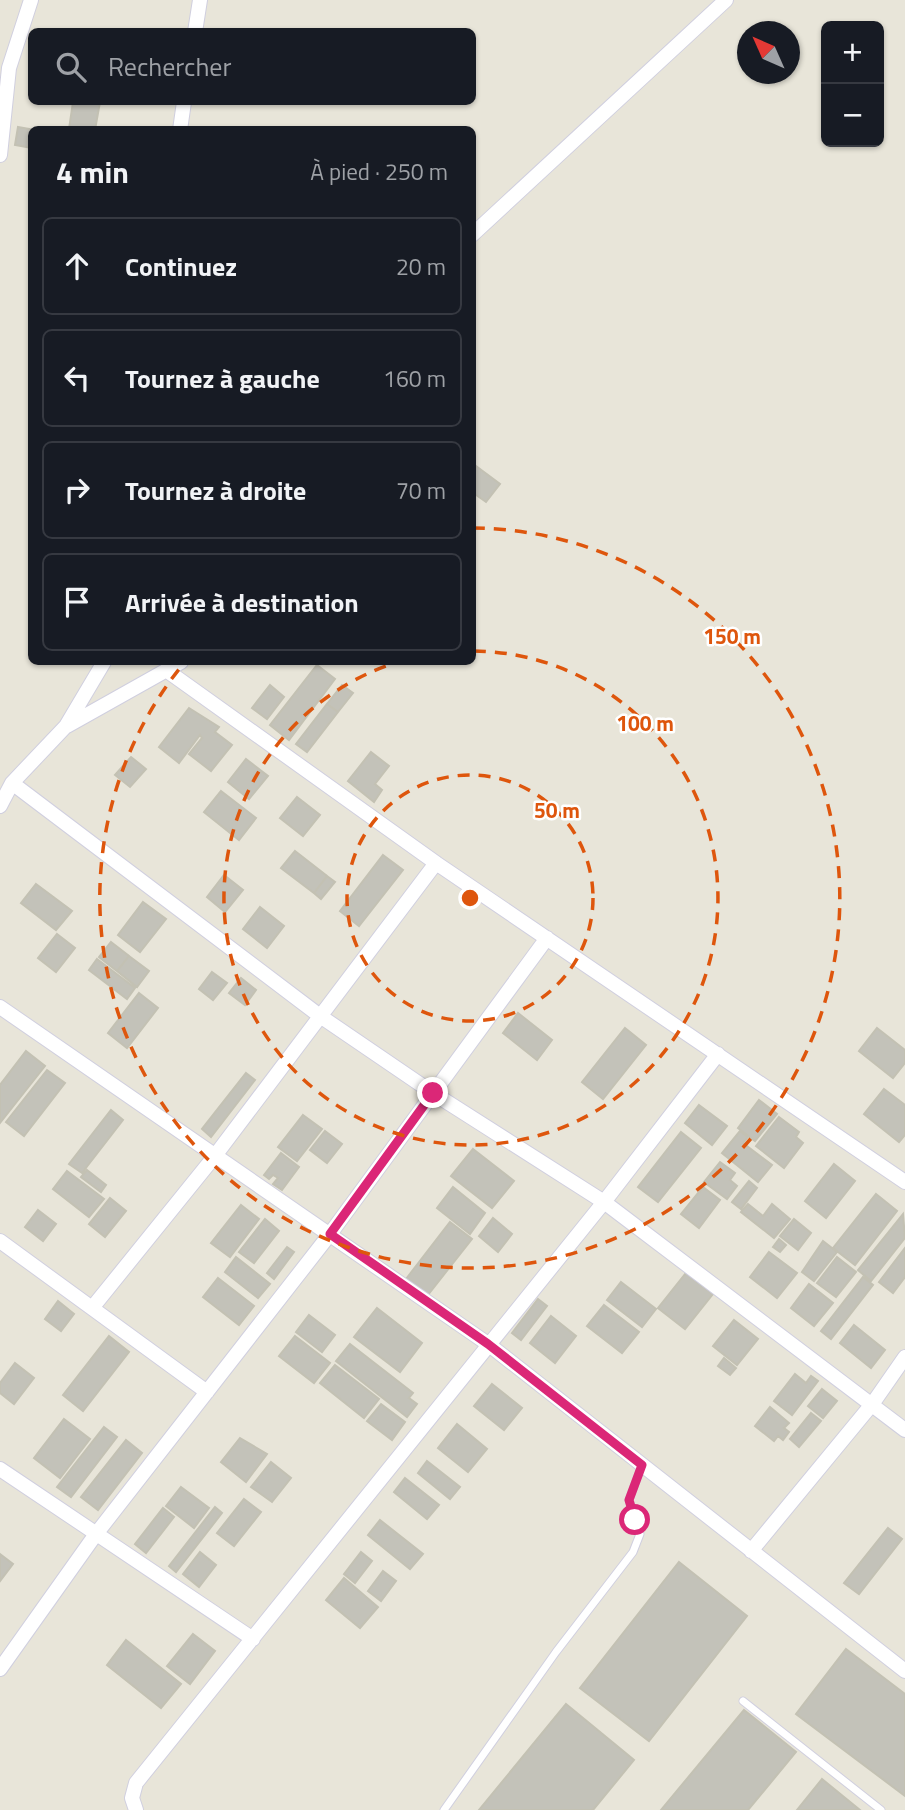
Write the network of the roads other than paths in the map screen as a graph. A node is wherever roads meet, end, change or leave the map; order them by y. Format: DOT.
graph roads {
  1 [pos="32,0"];
  2 [pos="726,0"];
  3 [pos="197,1"];
  4 [pos="195,28"];
  5 [pos="184,105"];
  6 [pos="181,126"];
  7 [pos="0,155"];
  8 [pos="476,231"];
  9 [pos="92,665"];
  10 [pos="102,665"];
  11 [pos="175,665"];
  12 [pos="166,670"];
  13 [pos="87,690"];
  14 [pos="65,726"];
  15 [pos="12,783"];
  16 [pos="0,806"];
  17 [pos="436,863"];
  18 [pos="547,937"];
  19 [pos="0,1007"];
  20 [pos="320,1016"];
  21 [pos="718,1054"];
  22 [pos="433,1093"];
  23 [pos="214,1157"];
  24 [pos="905,1182"];
  25 [pos="604,1202"];
  26 [pos="330,1234"];
  27 [pos="0,1241"];
  28 [pos="92,1308"];
  29 [pos="488,1344"];
  30 [pos="905,1357"];
  31 [pos="207,1392"];
  32 [pos="873,1403"];
  33 [pos="905,1430"];
  34 [pos="642,1465"];
  35 [pos="0,1469"];
  36 [pos="96,1534"];
  37 [pos="751,1551"];
  38 [pos="253,1639"];
  39 [pos="0,1669"];
  40 [pos="905,1671"];
  41 [pos="743,1700"];
  42 [pos="136,1810"];
  43 [pos="444,1810"];
  44 [pos="881,1810"];
  1 -- 7 [label="street"];
  2 -- 8 [label="street"];
  3 -- 4 [label="street"];
  5 -- 6 [label="street"];
  9 -- 13 [label="street"];
  10 -- 13 [label="street"];
  11 -- 12 [label="street"];
  12 -- 14 [label="street"];
  12 -- 17 [label="street"];
  13 -- 14 [label="street"];
  14 -- 15 [label="street"];
  15 -- 16 [label="street"];
  15 -- 20 [label="street"];
  17 -- 18 [label="street"];
  17 -- 20 [label="street"];
  18 -- 21 [label="street"];
  18 -- 22 [label="street"];
  19 -- 23 [label="street"];
  20 -- 22 [label="street"];
  20 -- 23 [label="street"];
  21 -- 24 [label="street"];
  21 -- 25 [label="street"];
  22 -- 25 [label="street"];
  22 -- 26 [label="street"];
  23 -- 26 [label="street"];
  23 -- 28 [label="street"];
  25 -- 29 [label="street"];
  25 -- 32 [label="street"];
  26 -- 29 [label="street"];
  26 -- 31 [label="street"];
  27 -- 28 [label="street"];
  28 -- 31 [label="street"];
  29 -- 34 [label="street"];
  29 -- 38 [label="street"];
  30 -- 32 [label="street"];
  31 -- 36 [label="street"];
  32 -- 33 [label="street"];
  32 -- 37 [label="street"];
  34 -- 37 [label="street"];
  34 -- 43 [label="lane"];
  35 -- 36 [label="street"];
  36 -- 38 [label="street"];
  36 -- 39 [label="street"];
  37 -- 40 [label="street"];
  38 -- 42 [label="street"];
  41 -- 44 [label="lane"];
}
